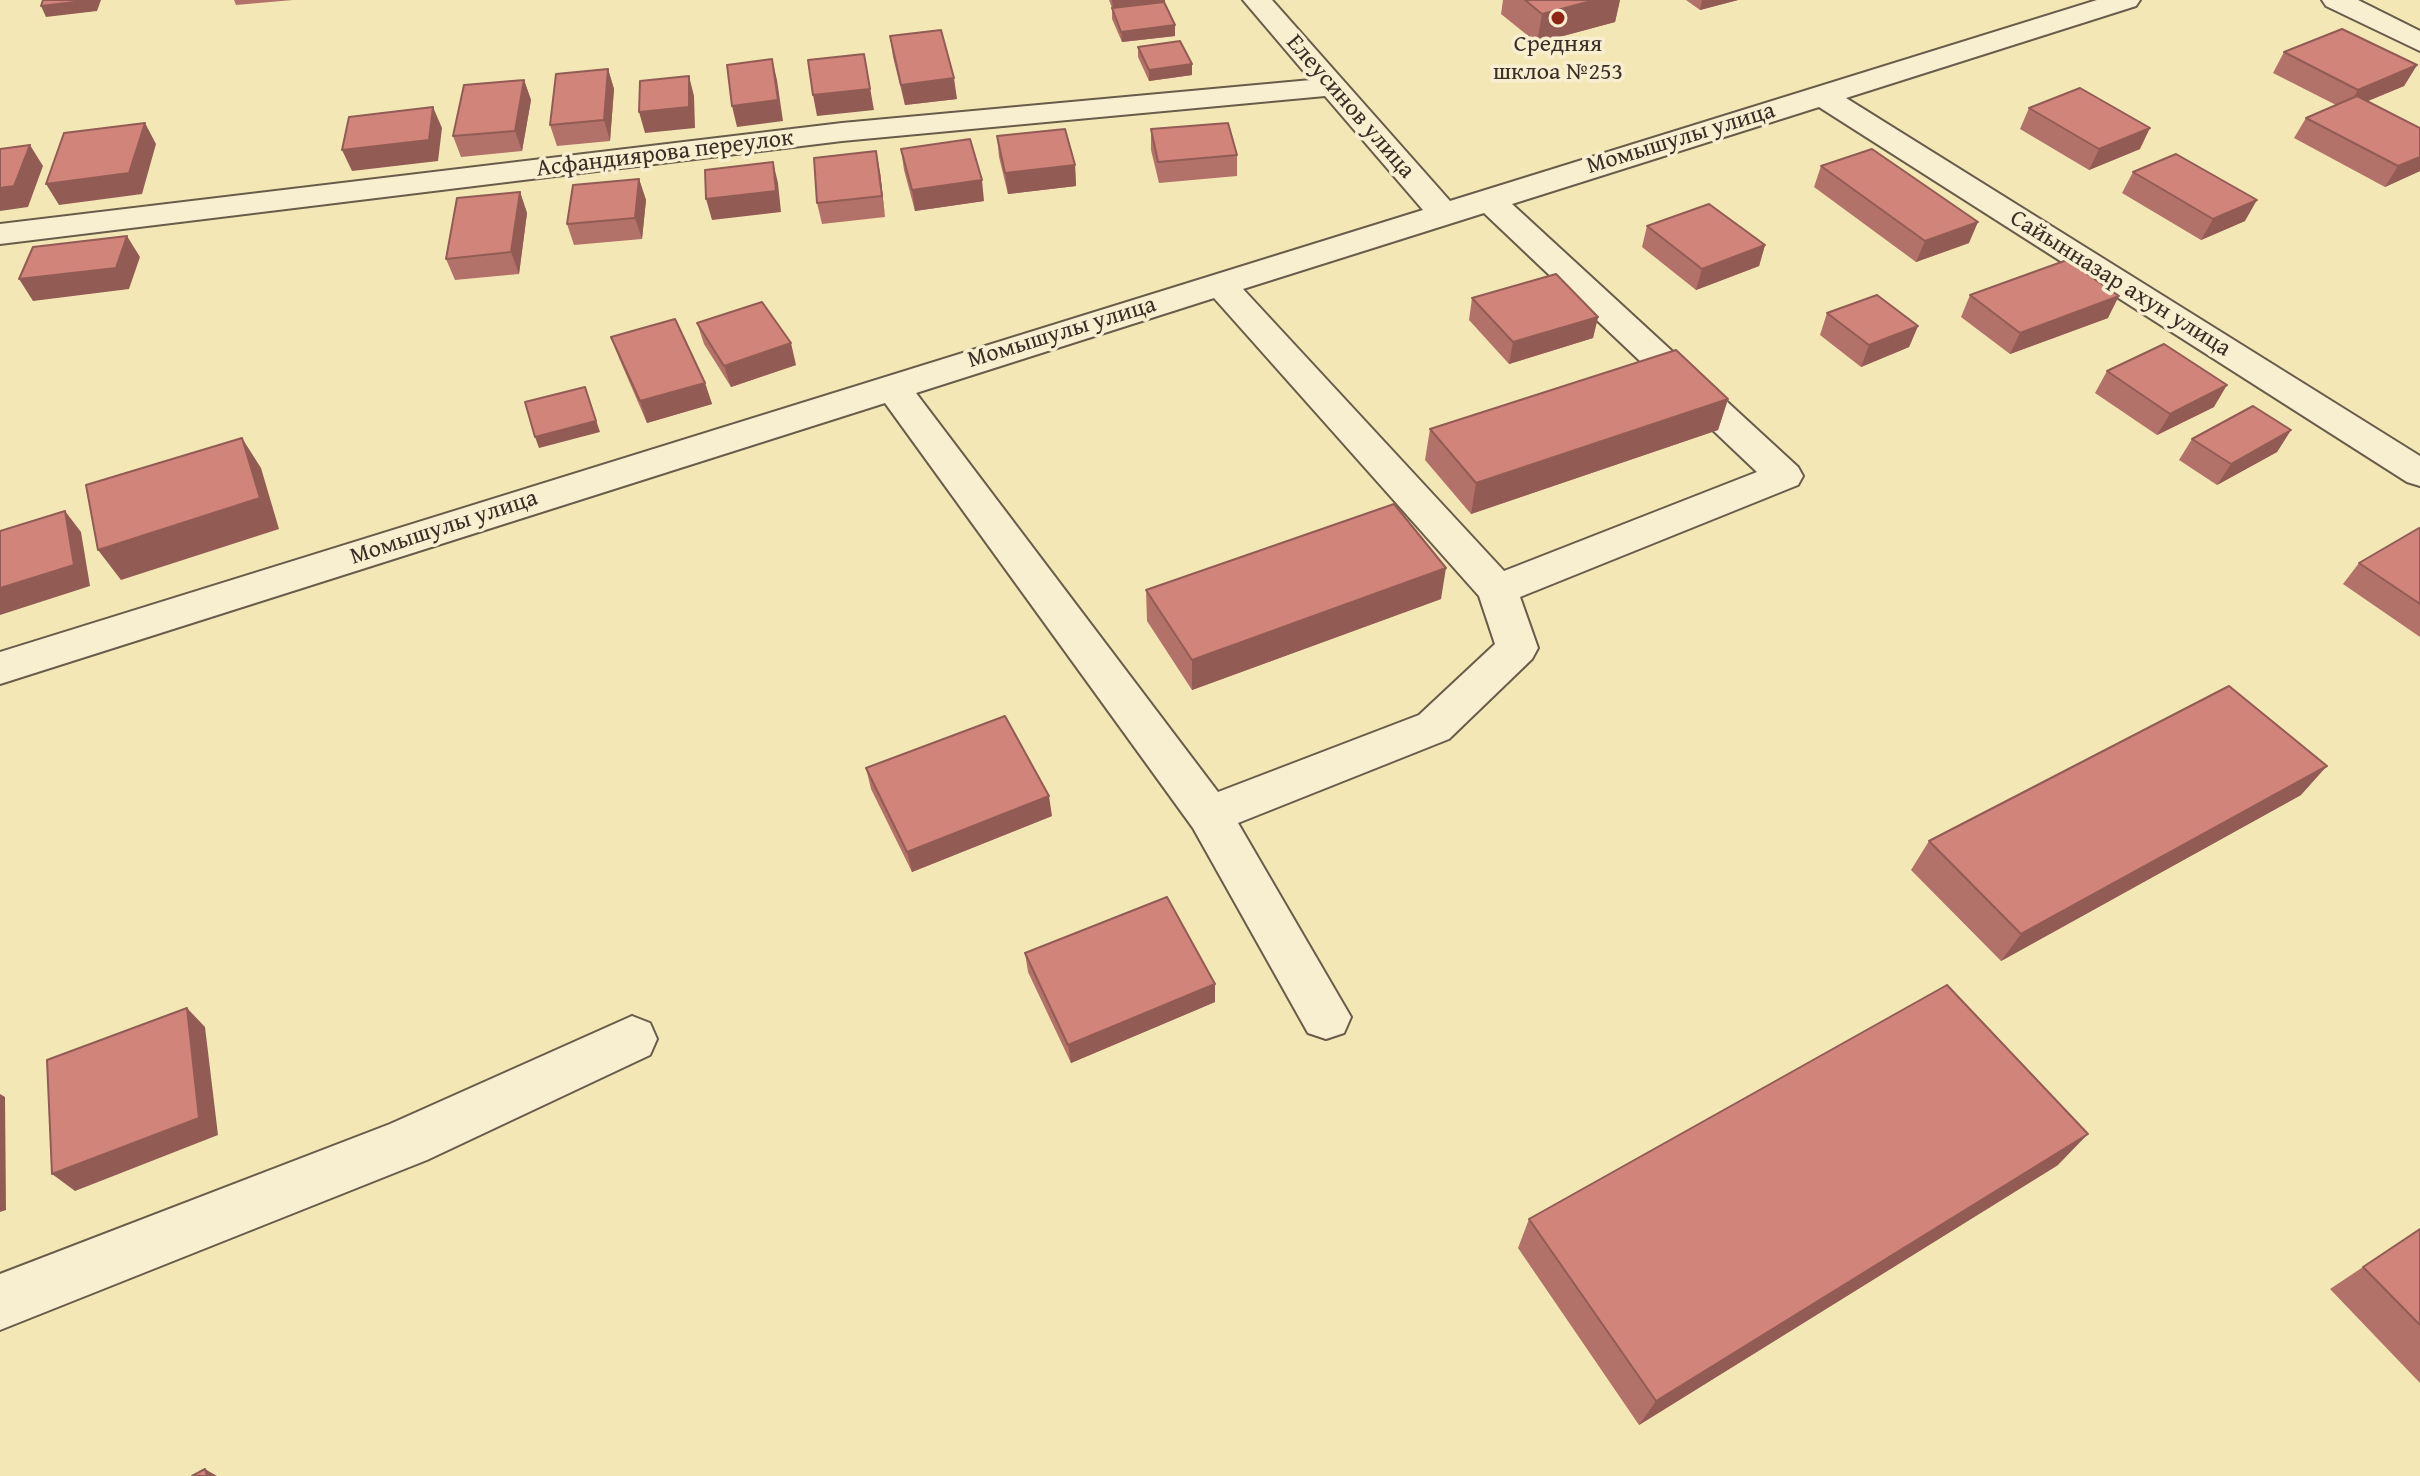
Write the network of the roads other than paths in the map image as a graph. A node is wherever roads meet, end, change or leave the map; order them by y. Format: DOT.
graph roads {
  1 [pos="1257,0"];
  2 [pos="2126,0"];
  3 [pos="2336,0"];
  4 [pos="2420,42"];
  5 [pos="1331,87"];
  6 [pos="1821,95"];
  7 [pos="1488,199"];
  8 [pos="1443,213"];
  9 [pos="0,234"];
  10 [pos="1219,283"];
  11 [pos="892,386"];
  12 [pos="2420,473"];
  13 [pos="1497,590"];
  14 [pos="0,668"];
  15 [pos="1209,815"];
  16 [pos="1326,1017"];
  17 [pos="632,1039"];
  18 [pos="0,1302"];
  1 -- 5 [label="street, Елеусинов улица"];
  2 -- 6 [label="street, Момышулы улица"];
  3 -- 4 [label="street"];
  5 -- 8 [label="street, Елеусинов улица"];
  5 -- 9 [label="street, Асфандиярова переулок"];
  6 -- 7 [label="street, Момышулы улица"];
  6 -- 12 [label="street, Сайынназар ахун улица"];
  7 -- 8 [label="street, Момышулы улица"];
  7 -- 13 [label="street"];
  8 -- 10 [label="street, Момышулы улица"];
  10 -- 11 [label="street, Момышулы улица"];
  10 -- 13 [label="street"];
  11 -- 14 [label="street, Момышулы улица"];
  11 -- 15 [label="street"];
  13 -- 15 [label="street"];
  15 -- 16 [label="street"];
  17 -- 18 [label="street"];
}
